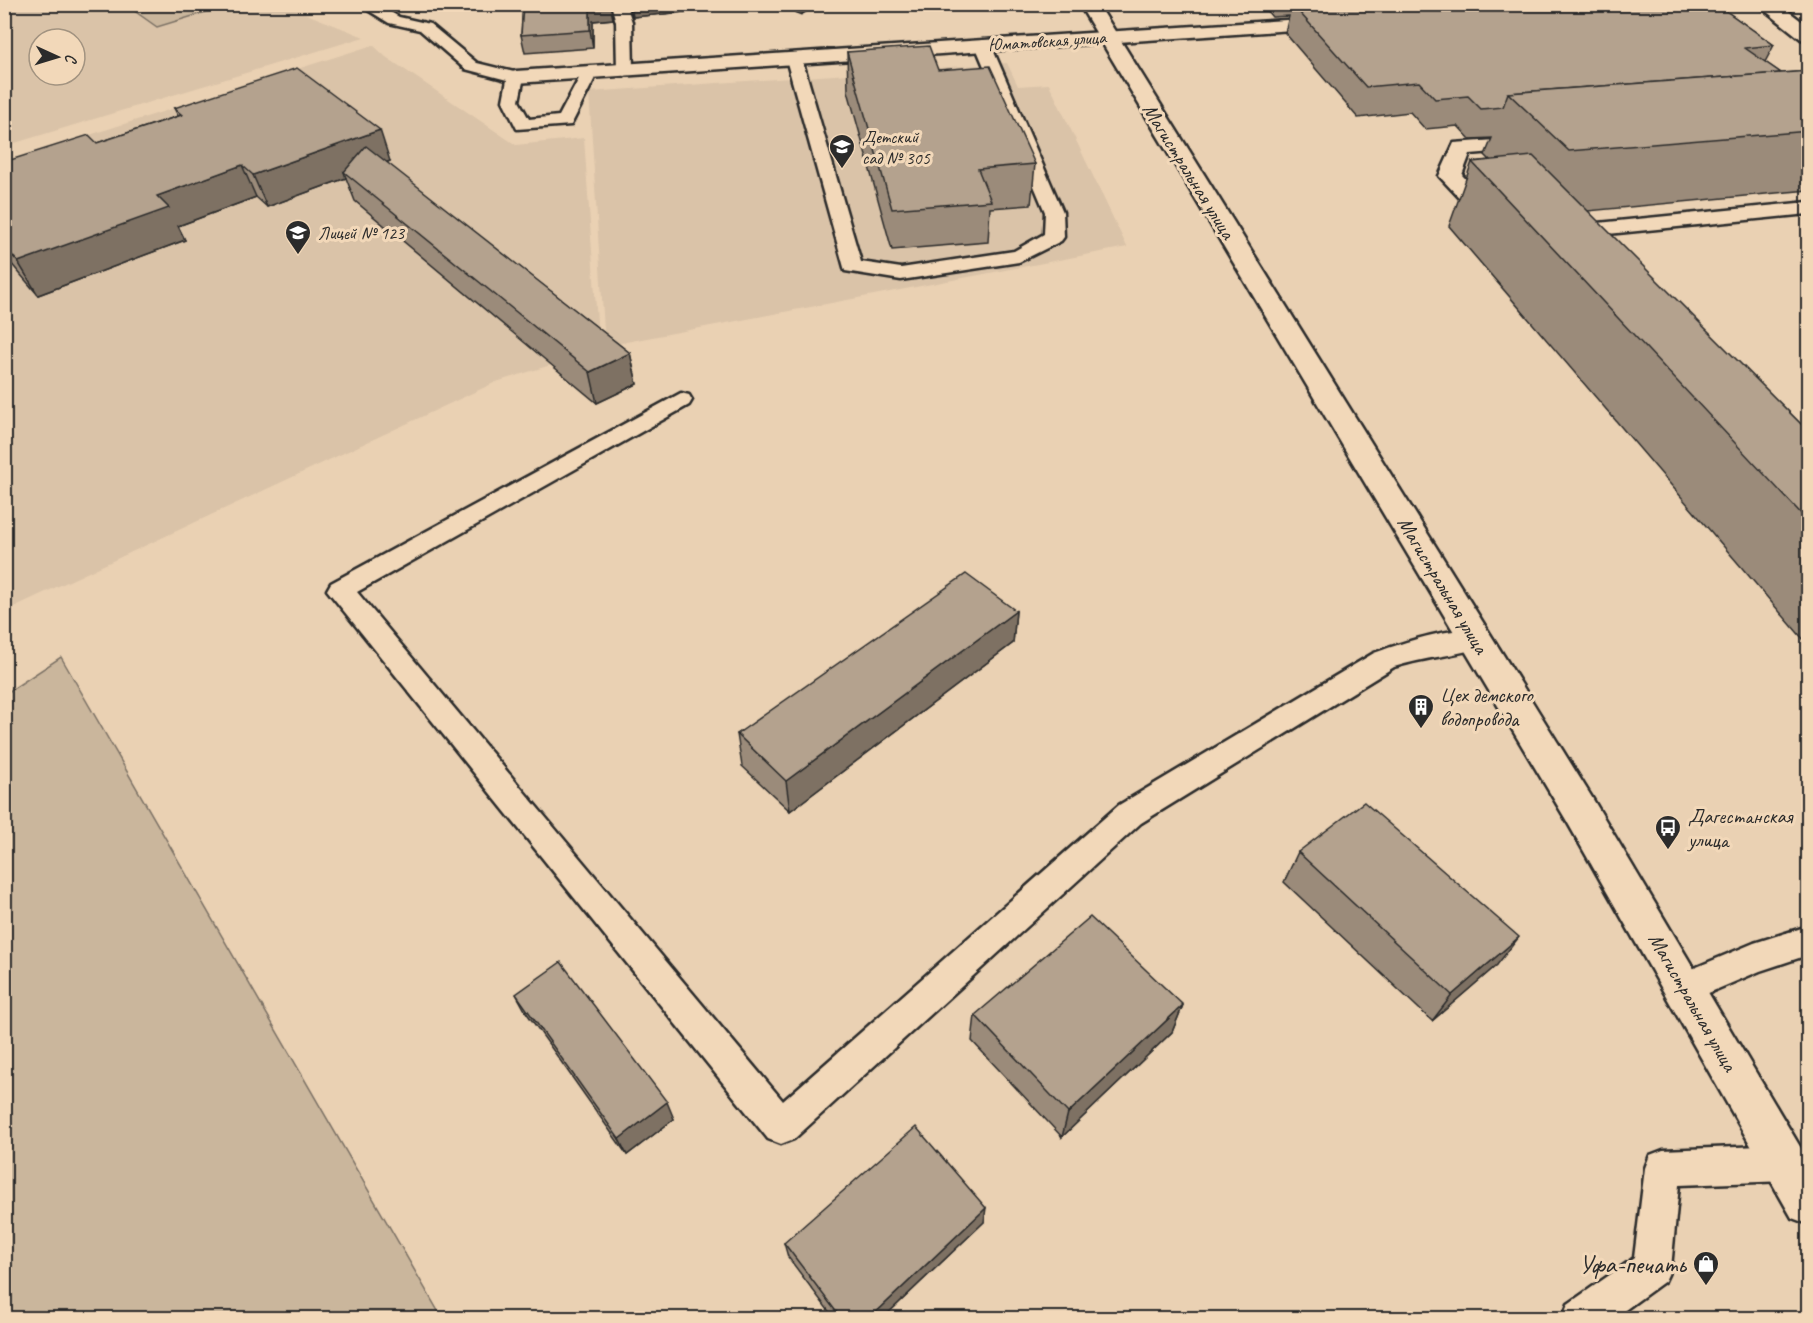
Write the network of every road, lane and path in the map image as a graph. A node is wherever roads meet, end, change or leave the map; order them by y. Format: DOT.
graph roads {
  1 [pos="365,4"];
  2 [pos="618,4"];
  3 [pos="1088,4"];
  4 [pos="1766,4"];
  5 [pos="1352,22"];
  6 [pos="1809,35"];
  7 [pos="1108,36"];
  8 [pos="983,45"];
  9 [pos="794,59"];
  10 [pos="625,71"];
  11 [pos="589,74"];
  12 [pos="516,77"];
  13 [pos="1558,141"];
  14 [pos="1478,204"];
  15 [pos="1809,208"];
  16 [pos="1573,250"];
  17 [pos="681,400"];
  18 [pos="1477,639"];
  19 [pos="1809,941"];
  20 [pos="1685,988"];
  21 [pos="1786,1163"];
  22 [pos="1809,1202"];
  23 [pos="1582,1318"];
  1 -- 12 [label="lane"];
  2 -- 10 [label="lane"];
  3 -- 7 [label="street, Магистральная улица"];
  4 -- 6 [label="street"];
  5 -- 7 [label="street, Юматовская улица"];
  7 -- 8 [label="street, Юматовская улица"];
  7 -- 18 [label="street, Магистральная улица"];
  8 -- 9 [label="street, Юматовская улица"];
  8 -- 9 [label="lane"];
  9 -- 10 [label="street, Юматовская улица"];
  10 -- 11 [label="street, Юматовская улица"];
  11 -- 12 [label="street, Юматовская улица"];
  11 -- 12 [label="lane"];
  13 -- 14 [label="street"];
  15 -- 16 [label="lane"];
  17 -- 18 [label="lane"];
  18 -- 20 [label="street, Магистральная улица"];
  19 -- 20 [label="lane"];
  20 -- 21 [label="street, Магистральная улица"];
  21 -- 22 [label="street, Магистральная улица"];
  21 -- 23 [label="lane"];
}
